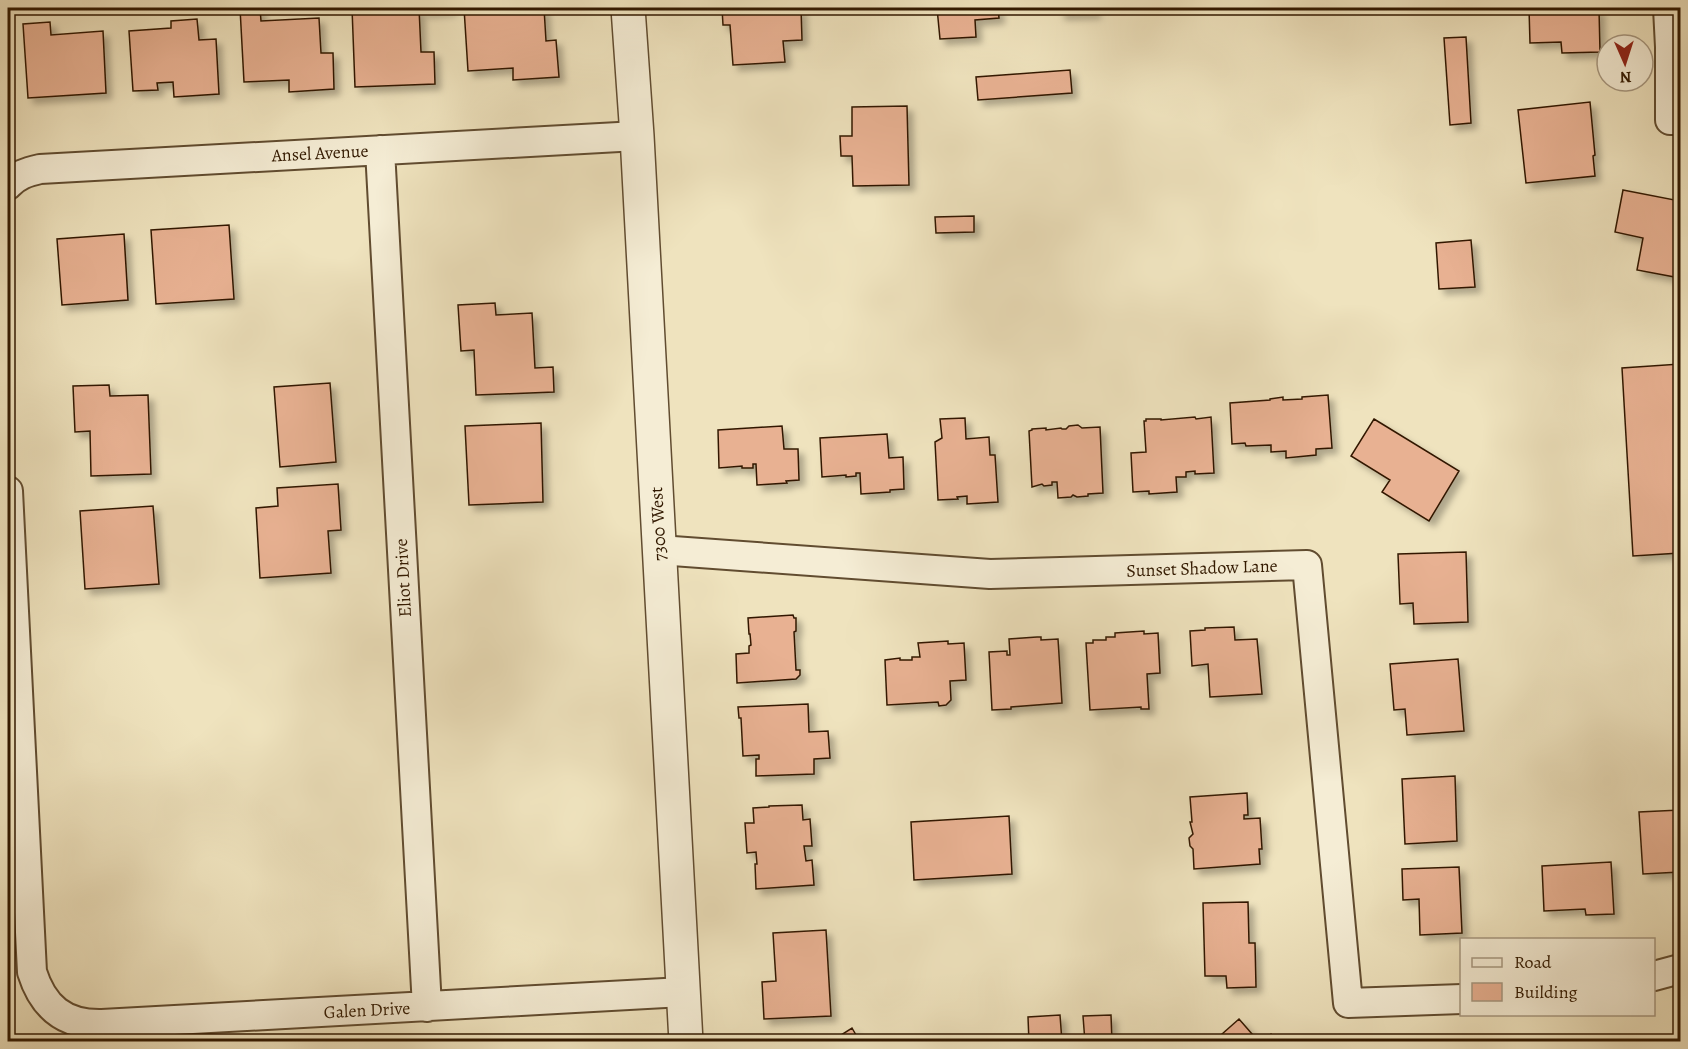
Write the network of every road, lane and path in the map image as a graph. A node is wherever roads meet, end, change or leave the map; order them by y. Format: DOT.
graph roads {
  1 [pos="628,8"];
  2 [pos="1668,8"];
  3 [pos="1675,120"];
  4 [pos="637,136"];
  5 [pos="380,150"];
  6 [pos="8,185"];
  7 [pos="8,491"];
  8 [pos="659,550"];
  9 [pos="1680,969"];
  10 [pos="1655,975"];
  11 [pos="683,992"];
  12 [pos="1460,999"];
  13 [pos="427,1006"];
  14 [pos="686,1041"];
  1 -- 4 [label="street, 7300 West"];
  2 -- 3 [label="street"];
  4 -- 5 [label="street, Ansel Avenue"];
  4 -- 8 [label="street, 7300 West"];
  5 -- 6 [label="street, Ansel Avenue"];
  5 -- 13 [label="street, Eliot Drive"];
  7 -- 13 [label="street, Galen Drive"];
  8 -- 11 [label="street, 7300 West"];
  8 -- 12 [label="street, Sunset Shadow Lane"];
  9 -- 10 [label="street"];
  11 -- 13 [label="street, Galen Drive"];
  11 -- 14 [label="street, 7300 West"];
}
